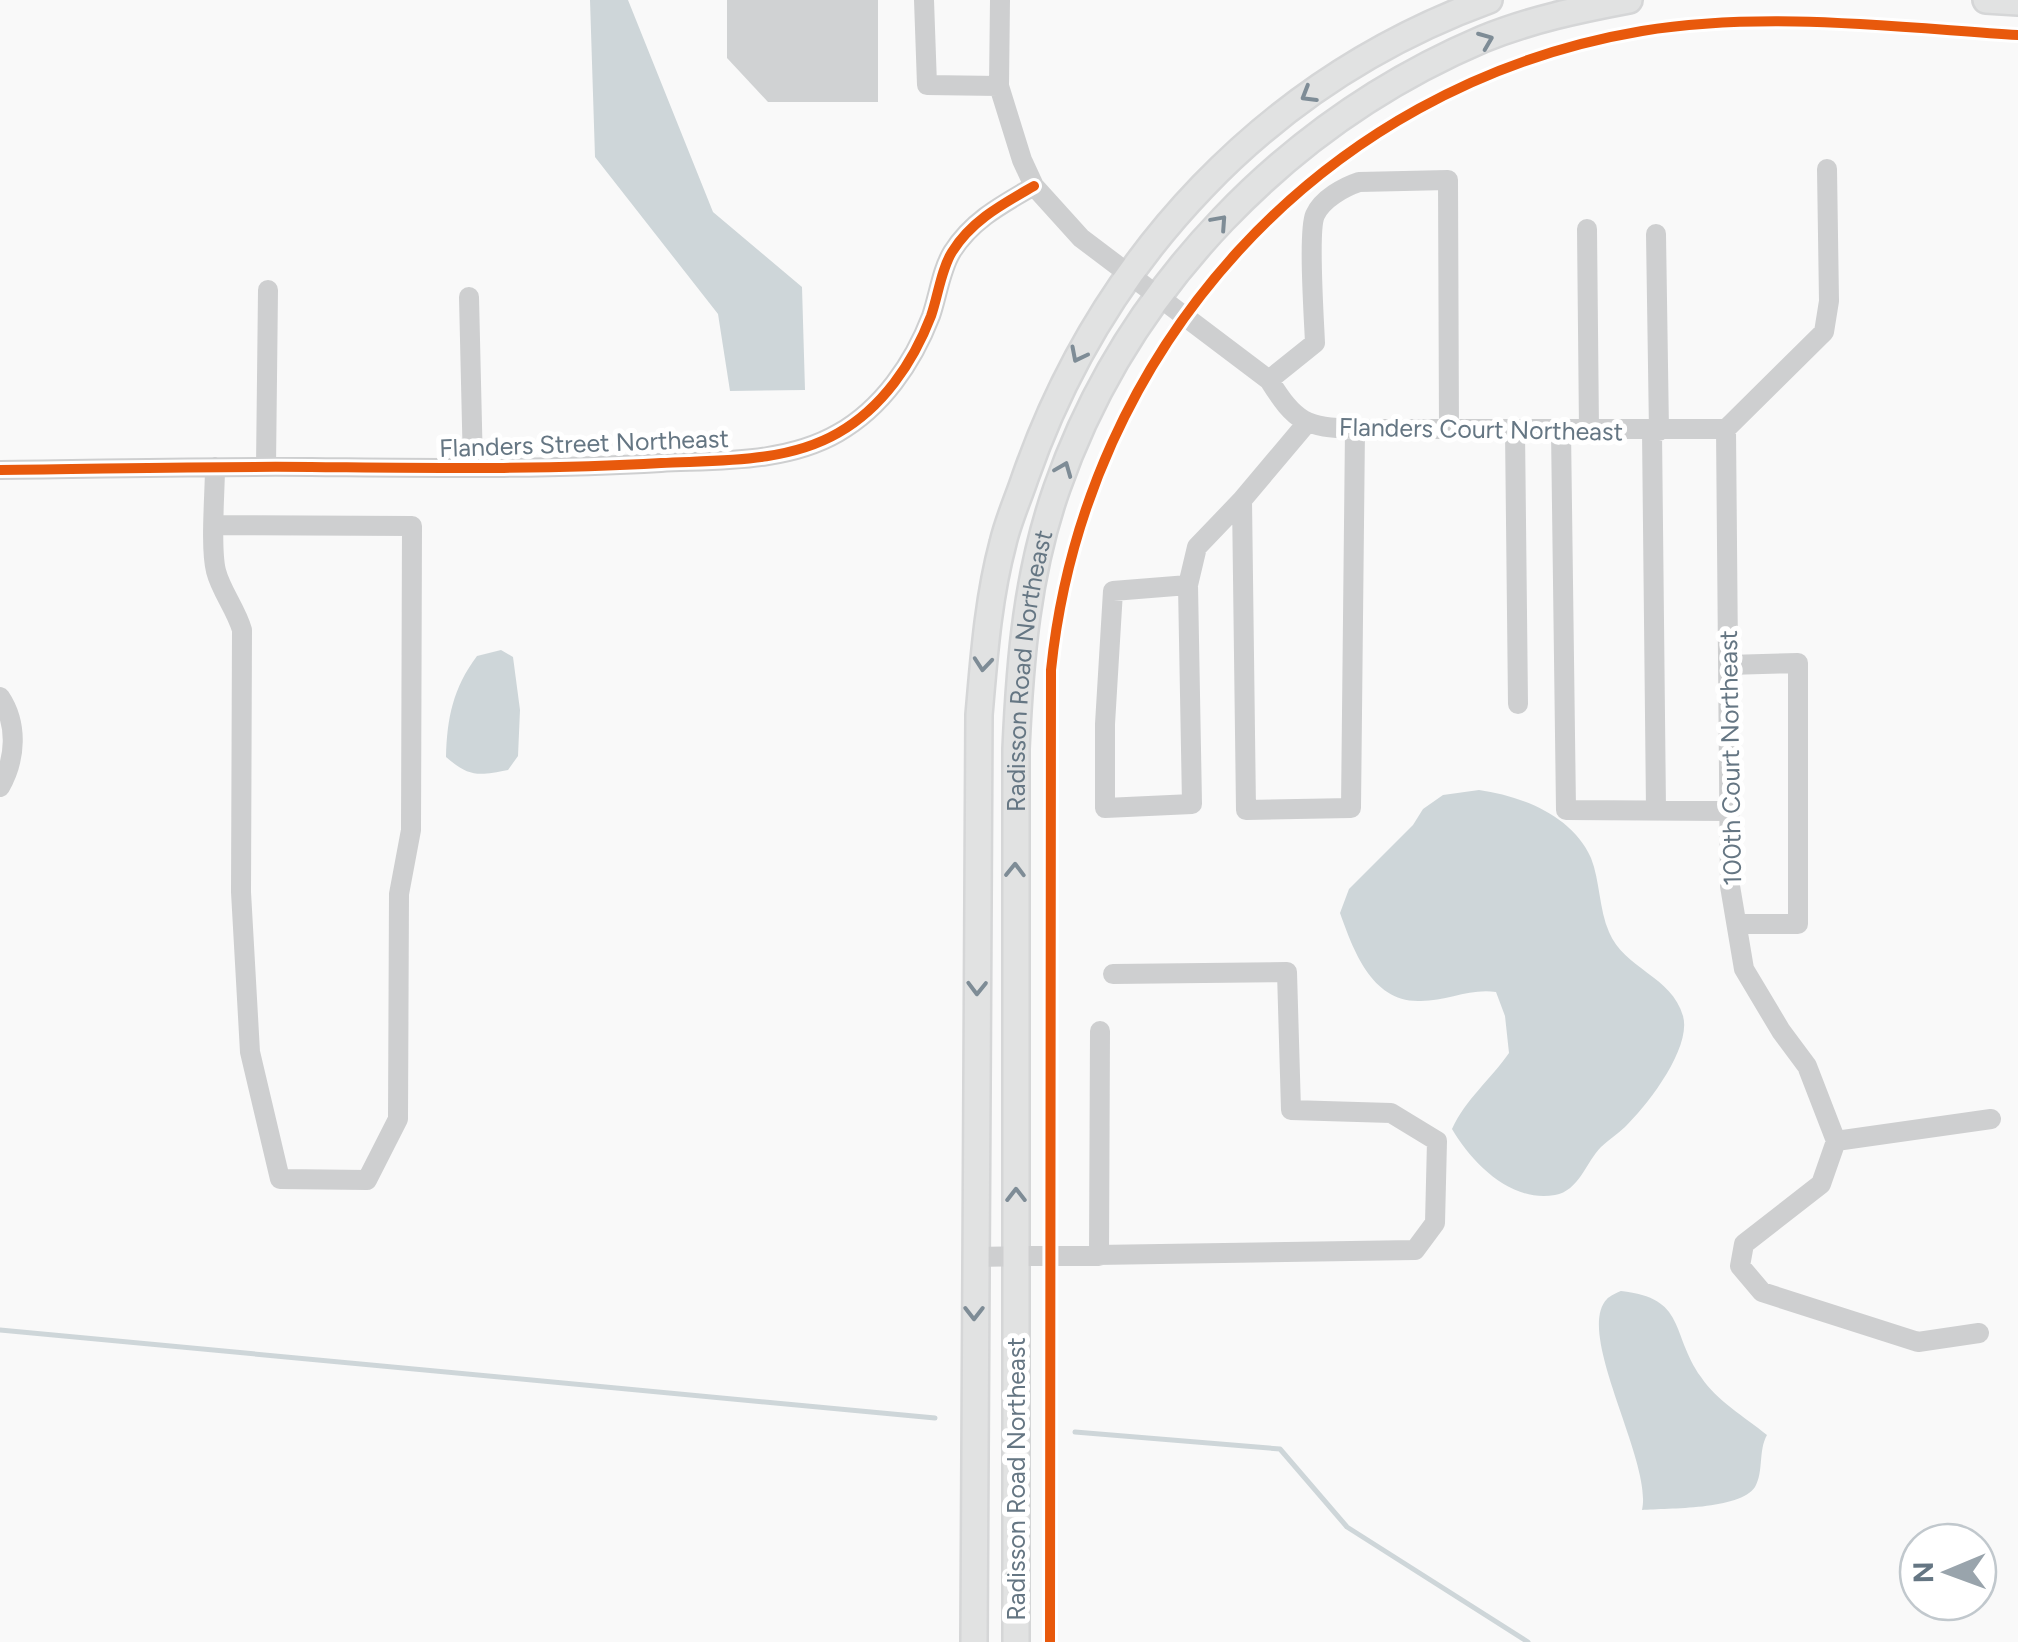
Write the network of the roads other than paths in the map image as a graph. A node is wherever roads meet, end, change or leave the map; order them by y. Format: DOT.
graph roads {
  1 [pos="924,0"];
  2 [pos="1000,0"];
  3 [pos="1490,0"];
  4 [pos="1629,0"];
  5 [pos="1986,0"];
  6 [pos="2018,2"];
  7 [pos="999,86"];
  8 [pos="1827,169"];
  9 [pos="1034,186"];
  10 [pos="1588,229"];
  11 [pos="1656,234"];
  12 [pos="1128,276"];
  13 [pos="268,290"];
  14 [pos="469,297"];
  15 [pos="1158,298"];
  16 [pos="1269,380"];
  17 [pos="1306,424"];
  18 [pos="1355,429"];
  19 [pos="1726,429"];
  20 [pos="1449,430"];
  21 [pos="1516,430"];
  22 [pos="1561,430"];
  23 [pos="1589,430"];
  24 [pos="1656,430"];
  25 [pos="266,466"];
  26 [pos="215,467"];
  27 [pos="473,468"];
  28 [pos="0,470"];
  29 [pos="1242,500"];
  30 [pos="215,524"];
  31 [pos="1188,584"];
  32 [pos="1728,665"];
  33 [pos="0,698"];
  34 [pos="1518,704"];
  35 [pos="0,787"];
  36 [pos="1656,810"];
  37 [pos="1730,811"];
  38 [pos="1737,924"];
  39 [pos="1113,974"];
  40 [pos="1100,1031"];
  41 [pos="1991,1119"];
  42 [pos="1836,1141"];
  43 [pos="1099,1256"];
  44 [pos="1016,1257"];
  45 [pos="974,1258"];
  46 [pos="1979,1333"];
  47 [pos="974,1642"];
  48 [pos="1016,1642"];
  1 -- 7 [label="street"];
  2 -- 7 [label="street"];
  3 -- 12 [label="main road, Radisson Road Northeast, one-way"];
  15 -- 4 [label="main road, Radisson Road Northeast, one-way"];
  5 -- 6 [label="main road"];
  7 -- 9 [label="street"];
  8 -- 19 [label="street"];
  9 -- 12 [label="street, Flanders Court Northeast"];
  9 -- 27 [label="street, Flanders Street Northeast"];
  10 -- 23 [label="street"];
  11 -- 24 [label="street"];
  12 -- 15 [label="street, Flanders Court Northeast"];
  12 -- 45 [label="main road, Radisson Road Northeast, one-way"];
  13 -- 25 [label="street"];
  14 -- 27 [label="street"];
  15 -- 16 [label="street, Flanders Court Northeast"];
  44 -- 15 [label="main road, Radisson Road Northeast, one-way"];
  16 -- 17 [label="street, Flanders Court Northeast"];
  16 -- 20 [label="street"];
  17 -- 18 [label="street, Flanders Court Northeast"];
  17 -- 29 [label="street"];
  18 -- 20 [label="street, Flanders Court Northeast"];
  18 -- 29 [label="street"];
  19 -- 24 [label="street, Flanders Court Northeast"];
  19 -- 32 [label="street, 100th Court Northeast"];
  20 -- 21 [label="street, Flanders Court Northeast"];
  21 -- 22 [label="street, Flanders Court Northeast"];
  21 -- 34 [label="street"];
  22 -- 23 [label="street, Flanders Court Northeast"];
  22 -- 36 [label="street"];
  23 -- 24 [label="street, Flanders Court Northeast"];
  24 -- 36 [label="street"];
  25 -- 26 [label="street, Flanders Street Northeast"];
  25 -- 27 [label="street, Flanders Street Northeast"];
  26 -- 28 [label="street, Flanders Street Northeast"];
  26 -- 30 [label="street"];
  29 -- 31 [label="street"];
  30 -- 30 [label="street"];
  31 -- 31 [label="street"];
  32 -- 37 [label="street, 100th Court Northeast"];
  32 -- 38 [label="street"];
  33 -- 35 [label="street"];
  36 -- 37 [label="street"];
  37 -- 38 [label="street, 100th Court Northeast"];
  38 -- 42 [label="street, 100th Court Northeast"];
  39 -- 43 [label="street"];
  40 -- 43 [label="street"];
  41 -- 42 [label="street"];
  42 -- 46 [label="street"];
  43 -- 44 [label="street"];
  44 -- 45 [label="street"];
  44 -- 48 [label="main road, Radisson Road Northeast"];
  45 -- 47 [label="main road, Radisson Road Northeast, one-way"];
}
